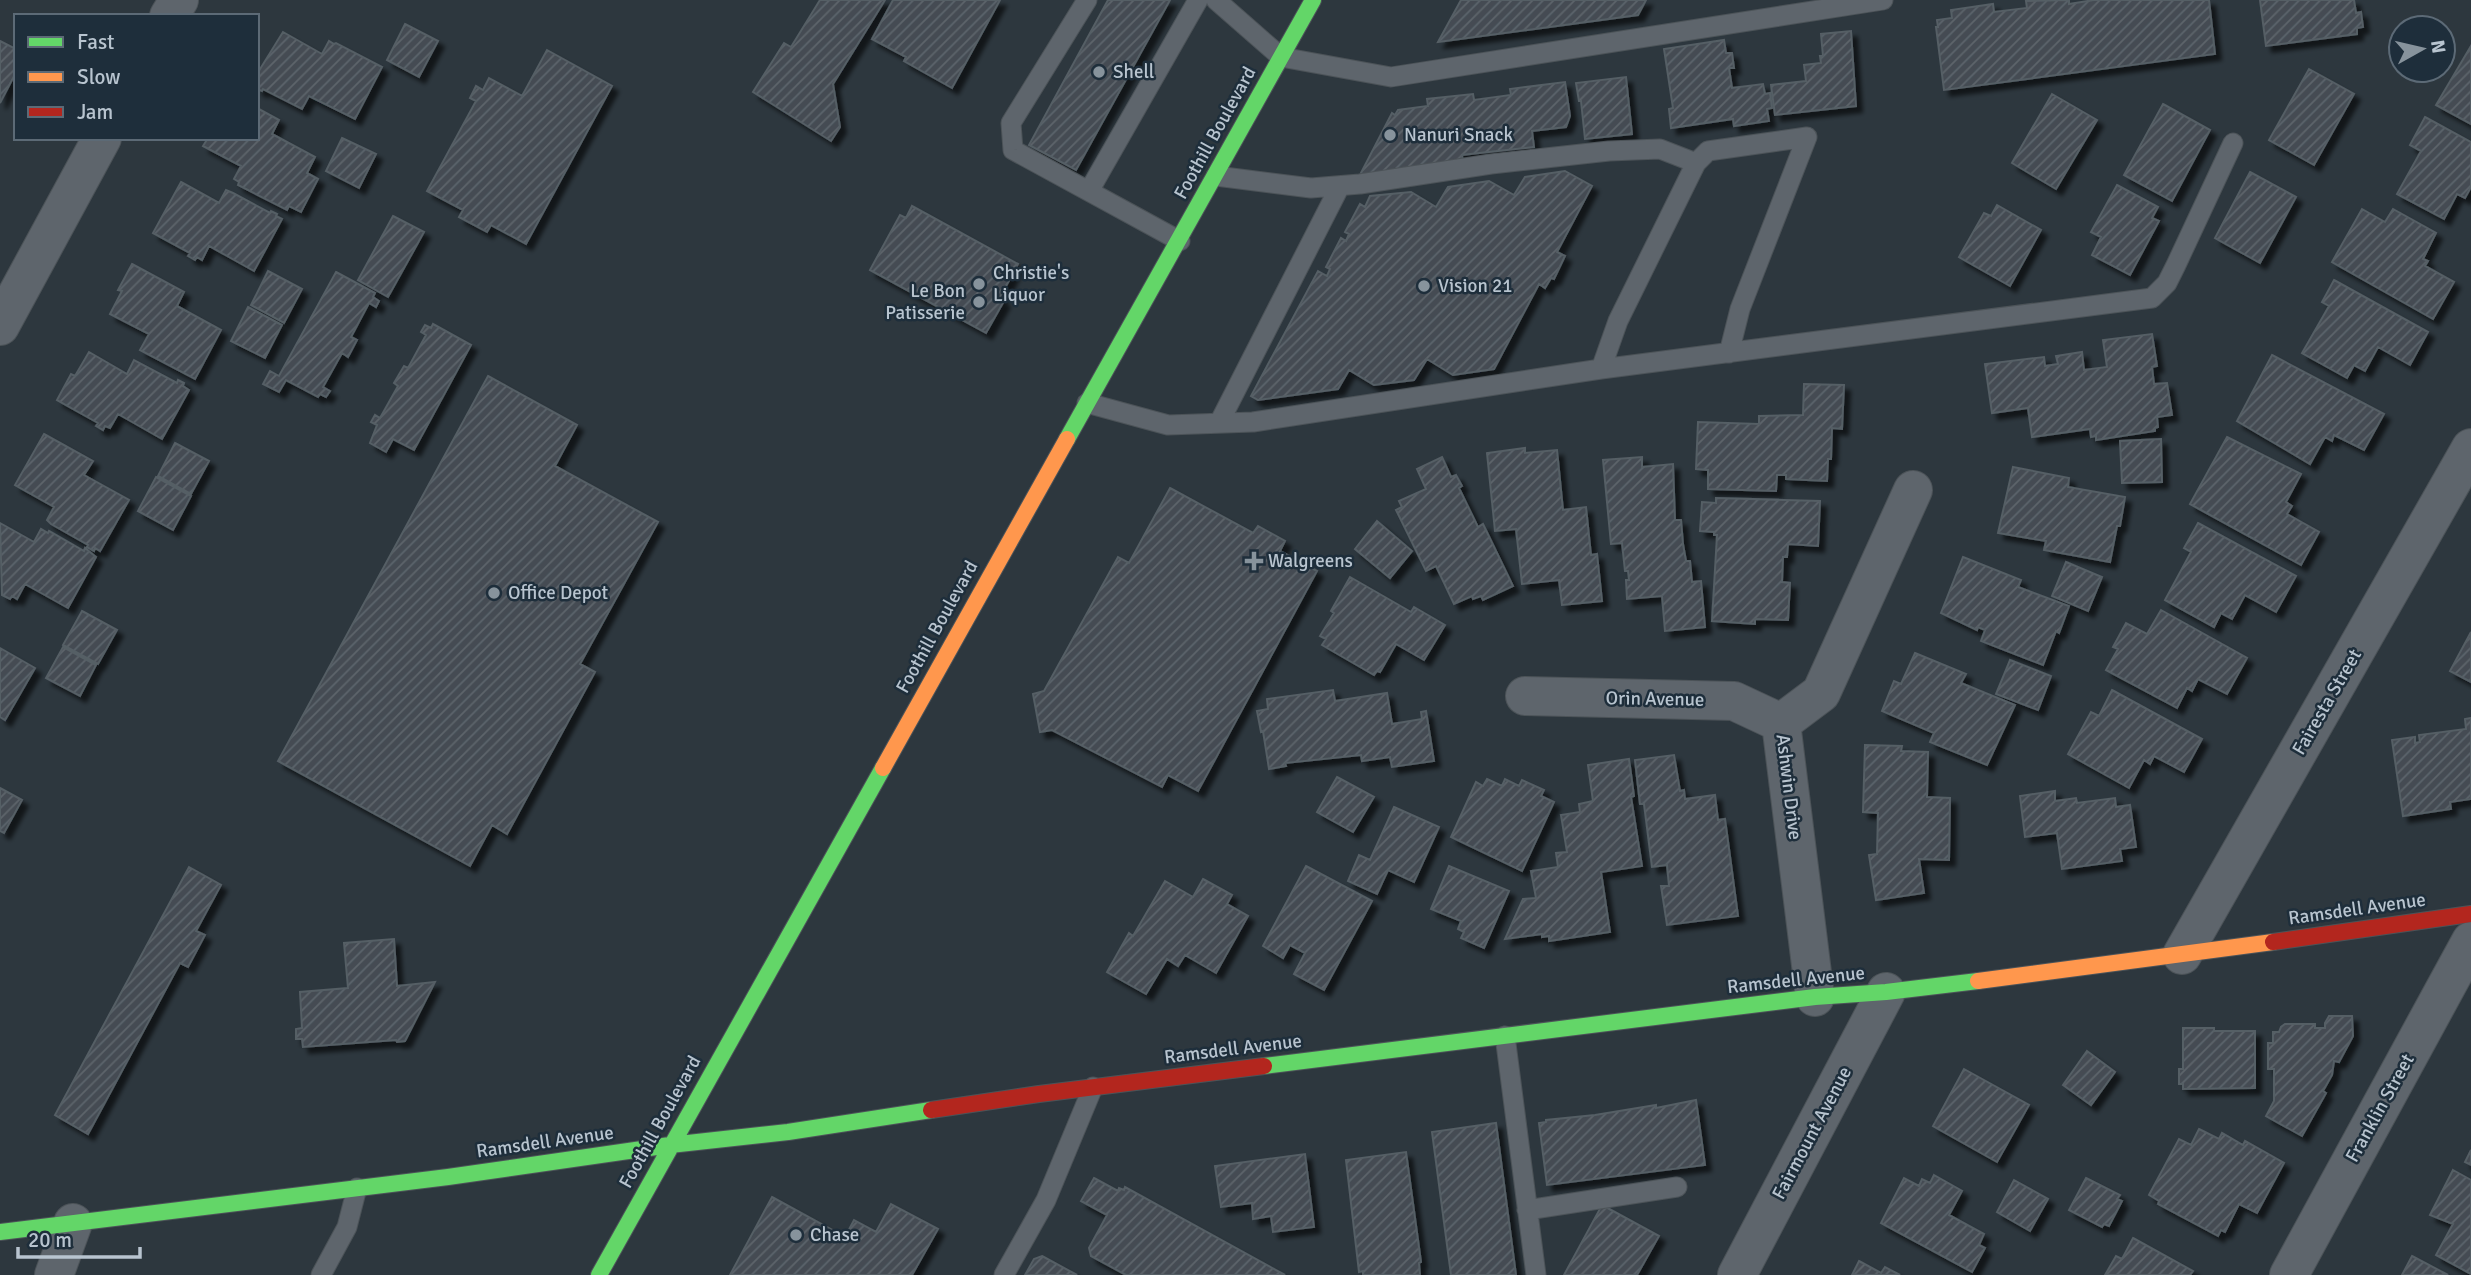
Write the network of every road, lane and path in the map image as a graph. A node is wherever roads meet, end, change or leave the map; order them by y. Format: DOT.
graph roads {
  1 [pos="1087,0"];
  2 [pos="1198,0"];
  3 [pos="1216,0"];
  4 [pos="1313,0"];
  5 [pos="1883,0"];
  6 [pos="1281,57"];
  7 [pos="102,140"];
  8 [pos="2233,143"];
  9 [pos="1696,163"];
  10 [pos="1216,176"];
  11 [pos="1340,186"];
  12 [pos="1089,191"];
  13 [pos="1180,240"];
  14 [pos="0,326"];
  15 [pos="1729,353"];
  16 [pos="1601,369"];
  17 [pos="1087,403"];
  18 [pos="1219,423"];
  19 [pos="2471,449"];
  20 [pos="1913,490"];
  21 [pos="1524,696"];
  22 [pos="1781,723"];
  23 [pos="2471,914"];
  24 [pos="2471,941"];
  25 [pos="2182,955"];
  26 [pos="1886,992"];
  27 [pos="1815,997"];
  28 [pos="1504,1036"];
  29 [pos="1093,1087"];
  30 [pos="670,1145"];
  31 [pos="1677,1186"];
  32 [pos="357,1188"];
  33 [pos="1527,1210"];
  34 [pos="73,1223"];
  35 [pos="0,1232"];
  36 [pos="54,1275"];
  37 [pos="321,1275"];
  38 [pos="600,1275"];
  39 [pos="1004,1275"];
  40 [pos="1536,1275"];
  41 [pos="1737,1275"];
  42 [pos="2289,1275"];
  1 -- 12 [label="lane"];
  2 -- 12 [label="lane"];
  3 -- 6 [label="lane"];
  4 -- 6 [label="street, Foothill Boulevard"];
  5 -- 6 [label="lane"];
  6 -- 10 [label="street, Foothill Boulevard"];
  7 -- 14 [label="street"];
  8 -- 15 [label="lane"];
  9 -- 11 [label="lane"];
  9 -- 15 [label="lane"];
  9 -- 16 [label="lane"];
  10 -- 11 [label="lane"];
  10 -- 13 [label="street, Foothill Boulevard"];
  11 -- 18 [label="lane"];
  12 -- 13 [label="lane"];
  13 -- 17 [label="street, Foothill Boulevard"];
  15 -- 16 [label="lane"];
  16 -- 18 [label="lane"];
  17 -- 18 [label="lane"];
  17 -- 30 [label="street, Foothill Boulevard"];
  19 -- 25 [label="street, Fairesta Street"];
  20 -- 22 [label="street, Ashwin Drive"];
  21 -- 22 [label="street, Orin Avenue"];
  22 -- 27 [label="street, Ashwin Drive"];
  23 -- 25 [label="street, Ramsdell Avenue"];
  24 -- 42 [label="street, Franklin Street"];
  25 -- 26 [label="street, Ramsdell Avenue"];
  26 -- 27 [label="street, Ramsdell Avenue"];
  26 -- 41 [label="street, Fairmount Avenue"];
  27 -- 28 [label="street, Ramsdell Avenue"];
  28 -- 29 [label="street, Ramsdell Avenue"];
  28 -- 33 [label="lane"];
  29 -- 30 [label="street, Ramsdell Avenue"];
  29 -- 39 [label="lane"];
  30 -- 32 [label="street, Ramsdell Avenue"];
  30 -- 38 [label="street, Foothill Boulevard"];
  31 -- 33 [label="lane"];
  32 -- 34 [label="street, Ramsdell Avenue"];
  32 -- 37 [label="lane"];
  33 -- 40 [label="lane"];
  34 -- 35 [label="street, Ramsdell Avenue"];
  34 -- 36 [label="street"];
}
